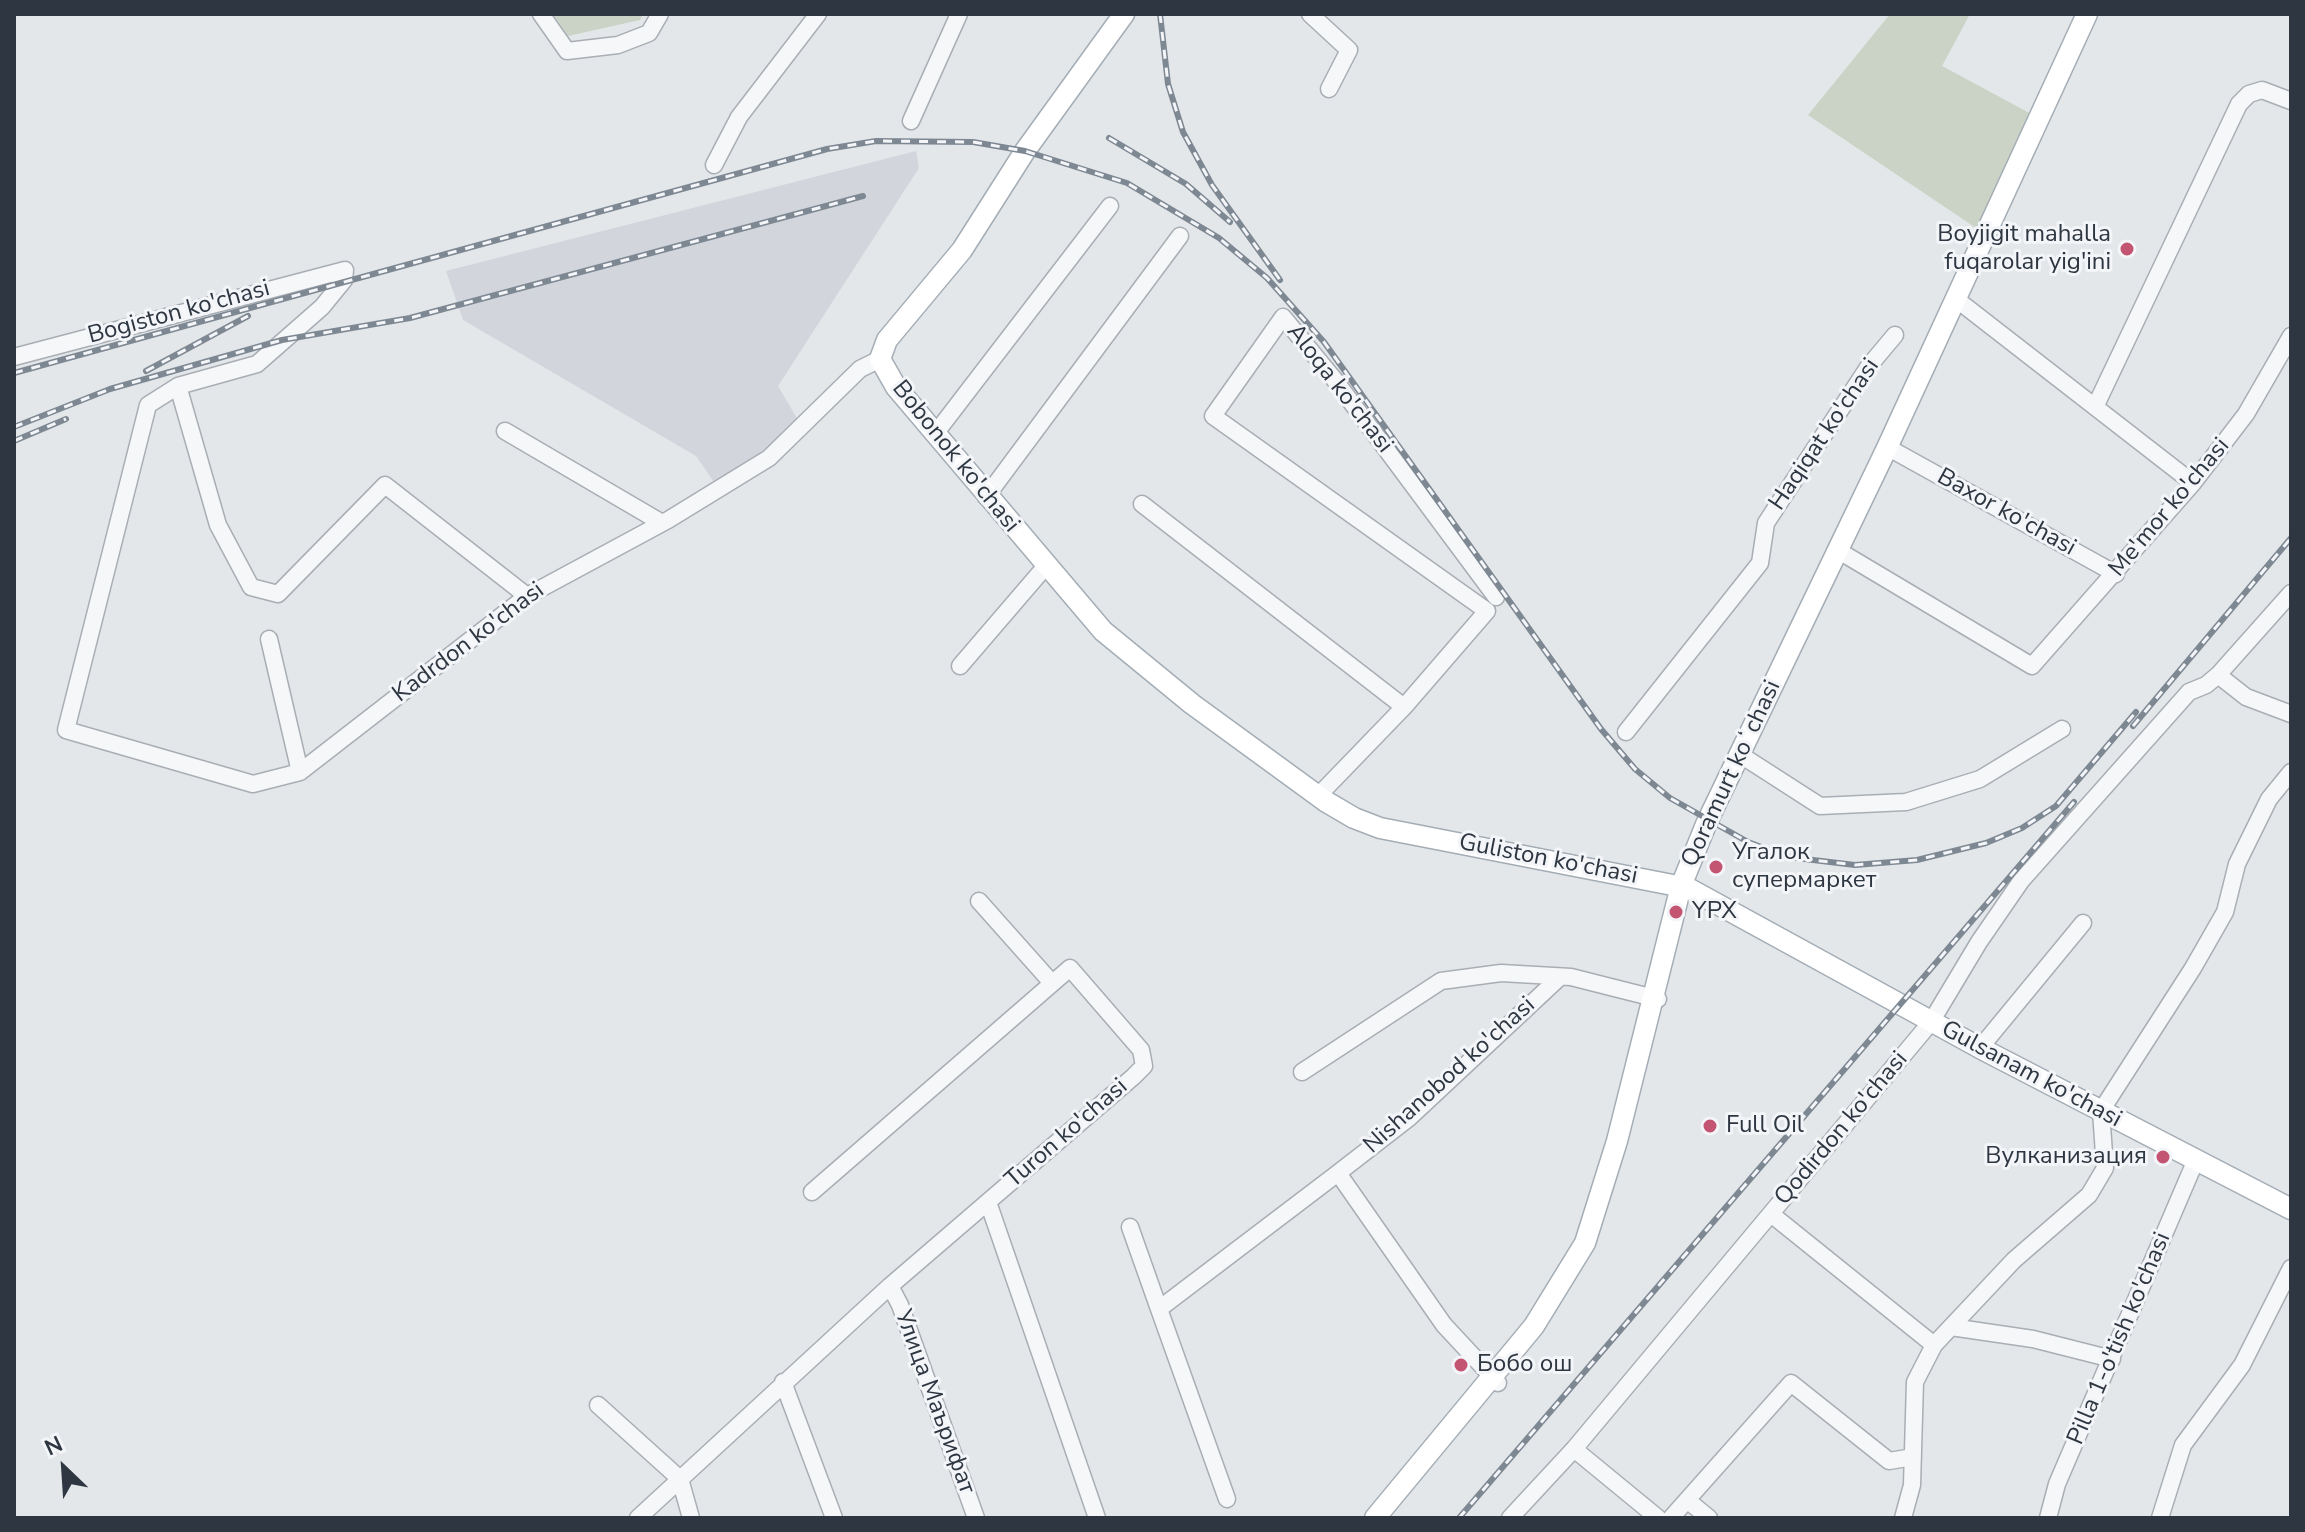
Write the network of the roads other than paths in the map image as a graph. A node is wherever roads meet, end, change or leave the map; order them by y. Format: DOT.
graph roads {
  1 [pos="541,14"];
  2 [pos="660,14"];
  3 [pos="818,14"];
  4 [pos="959,14"];
  5 [pos="1310,14"];
  6 [pos="2087,14"];
  7 [pos="2094,14"];
  8 [pos="1124,16"];
  9 [pos="1329,89"];
  10 [pos="2291,101"];
  11 [pos="911,121"];
  12 [pos="714,165"];
  13 [pos="1110,206"];
  14 [pos="1180,236"];
  15 [pos="1959,300"];
  16 [pos="1895,335"];
  17 [pos="2291,336"];
  18 [pos="14,357"];
  19 [pos="880,359"];
  20 [pos="178,386"];
  21 [pos="2096,405"];
  22 [pos="505,431"];
  23 [pos="935,434"];
  24 [pos="1896,452"];
  25 [pos="2193,483"];
  26 [pos="986,497"];
  27 [pos="1142,504"];
  28 [pos="662,523"];
  29 [pos="1844,554"];
  30 [pos="1045,567"];
  31 [pos="2116,574"];
  32 [pos="2291,593"];
  33 [pos="527,596"];
  34 [pos="1491,604"];
  35 [pos="269,639"];
  36 [pos="960,666"];
  37 [pos="2218,675"];
  38 [pos="1404,707"];
  39 [pos="2291,714"];
  40 [pos="2062,729"];
  41 [pos="1626,732"];
  42 [pos="1747,759"];
  43 [pos="300,772"];
  44 [pos="2291,772"];
  45 [pos="1318,796"];
  46 [pos="1685,887"];
  47 [pos="979,901"];
  48 [pos="2083,923"];
  49 [pos="1560,977"];
  50 [pos="1052,983"];
  51 [pos="1654,998"];
  52 [pos="1901,1004"];
  53 [pos="1931,1022"];
  54 [pos="1980,1048"];
  55 [pos="1302,1072"];
  56 [pos="2101,1111"];
  57 [pos="2195,1162"];
  58 [pos="1338,1173"];
  59 [pos="812,1192"];
  60 [pos="988,1202"];
  61 [pos="2291,1209"];
  62 [pos="1771,1214"];
  63 [pos="1130,1227"];
  64 [pos="2291,1268"];
  65 [pos="890,1286"];
  66 [pos="1159,1309"];
  67 [pos="1951,1327"];
  68 [pos="1934,1345"];
  69 [pos="2112,1359"];
  70 [pos="1496,1381"];
  71 [pos="783,1382"];
  72 [pos="598,1405"];
  73 [pos="1574,1449"];
  74 [pos="1913,1457"];
  75 [pos="680,1479"];
  76 [pos="1227,1499"];
  77 [pos="1687,1500"];
  78 [pos="638,1518"];
  79 [pos="691,1518"];
  80 [pos="834,1518"];
  81 [pos="976,1518"];
  82 [pos="1097,1518"];
  83 [pos="1375,1518"];
  84 [pos="1382,1518"];
  85 [pos="1510,1518"];
  86 [pos="1658,1518"];
  87 [pos="1671,1518"];
  88 [pos="1709,1518"];
  89 [pos="1903,1518"];
  90 [pos="2048,1518"];
  91 [pos="2160,1518"];
  1 -- 2 [label="street"];
  3 -- 12 [label="street"];
  4 -- 11 [label="street"];
  5 -- 9 [label="street"];
  6 -- 15 [label="main road, Qoramurt koʻchasi"];
  7 -- 15 [label="main road, Qoramurt koʻchasi"];
  8 -- 19 [label="main road, Bobonok ko'chasi"];
  10 -- 21 [label="street"];
  13 -- 23 [label="street"];
  14 -- 26 [label="street"];
  15 -- 21 [label="street"];
  15 -- 24 [label="main road, Qoramurt koʻchasi"];
  15 -- 46 [label="main road, Qoramurt koʻchasi"];
  16 -- 41 [label="street, Haqiqat ko'chasi"];
  17 -- 25 [label="street, Me'mor ko'chasi"];
  18 -- 20 [label="street, Bogiston ko'chasi"];
  19 -- 23 [label="main road, Bobonok ko'chasi"];
  19 -- 28 [label="street, Kadrdon ko'chasi"];
  20 -- 33 [label="street"];
  20 -- 43 [label="street, Kadrdon ko'chasi"];
  21 -- 25 [label="street"];
  22 -- 28 [label="street"];
  23 -- 26 [label="main road, Bobonok ko'chasi"];
  24 -- 29 [label="main road, Qoramurt koʻchasi"];
  24 -- 31 [label="street, Baxor ko'chasi"];
  25 -- 31 [label="street, Me'mor ko'chasi"];
  26 -- 30 [label="main road, Bobonok ko'chasi"];
  27 -- 38 [label="street"];
  28 -- 33 [label="street, Kadrdon ko'chasi"];
  29 -- 31 [label="street, Me'mor ko'chasi"];
  29 -- 42 [label="main road, Qoramurt koʻchasi"];
  30 -- 36 [label="street"];
  30 -- 45 [label="main road, Bobonok ko'chasi"];
  32 -- 37 [label="street, Qodirdon ko'chasi"];
  33 -- 43 [label="street, Kadrdon ko'chasi"];
  34 -- 34 [label="street, Aloqa ko'chasi"];
  34 -- 38 [label="street"];
  35 -- 43 [label="street"];
  37 -- 39 [label="street"];
  37 -- 53 [label="street, Qodirdon ko'chasi"];
  38 -- 45 [label="street"];
  40 -- 42 [label="street"];
  42 -- 46 [label="main road, Qoramurt koʻchasi"];
  44 -- 56 [label="street"];
  45 -- 46 [label="main road, Guliston ko'chasi"];
  46 -- 51 [label="main road, Qoramurt koʻchasi"];
  46 -- 52 [label="main road, Guliston ko'chasi"];
  47 -- 50 [label="street"];
  48 -- 54 [label="street"];
  49 -- 51 [label="street"];
  49 -- 55 [label="street"];
  49 -- 58 [label="street, Nishanobod ko'chasi"];
  50 -- 59 [label="street"];
  50 -- 60 [label="street, Turon ko'chasi"];
  51 -- 70 [label="main road, Qoramurt koʻchasi"];
  52 -- 53 [label="main road, Gulsanam ko'chasi"];
  53 -- 54 [label="main road, Gulsanam ko'chasi"];
  53 -- 62 [label="street, Qodirdon ko'chasi"];
  54 -- 56 [label="main road, Gulsanam ko'chasi"];
  56 -- 57 [label="main road, Gulsanam ko'chasi"];
  56 -- 67 [label="street"];
  57 -- 61 [label="main road, Gulsanam ko'chasi"];
  57 -- 69 [label="street, Pilla 1-o'tish ko'chasi"];
  58 -- 66 [label="street, Nishanobod ko'chasi"];
  58 -- 70 [label="street"];
  60 -- 65 [label="street, Turon ko'chasi"];
  60 -- 82 [label="street"];
  62 -- 68 [label="street"];
  62 -- 73 [label="street, Qodirdon ko'chasi"];
  63 -- 66 [label="street"];
  64 -- 91 [label="street"];
  65 -- 71 [label="street, Turon ko'chasi"];
  65 -- 81 [label="street, Улица Маърифат"];
  66 -- 76 [label="street"];
  67 -- 68 [label="street"];
  67 -- 69 [label="street"];
  68 -- 74 [label="street"];
  69 -- 90 [label="street, Pilla 1-o'tish ko'chasi"];
  70 -- 83 [label="main road, Qoramurt koʻchasi"];
  70 -- 84 [label="main road, Qoramurt koʻchasi"];
  71 -- 75 [label="street, Turon ko'chasi"];
  71 -- 80 [label="street"];
  72 -- 75 [label="street"];
  73 -- 85 [label="street, Qodirdon ko'chasi"];
  73 -- 86 [label="street"];
  74 -- 77 [label="street"];
  74 -- 89 [label="street"];
  75 -- 78 [label="street, Turon ko'chasi"];
  75 -- 79 [label="street"];
  77 -- 87 [label="street"];
  77 -- 88 [label="street"];
}
